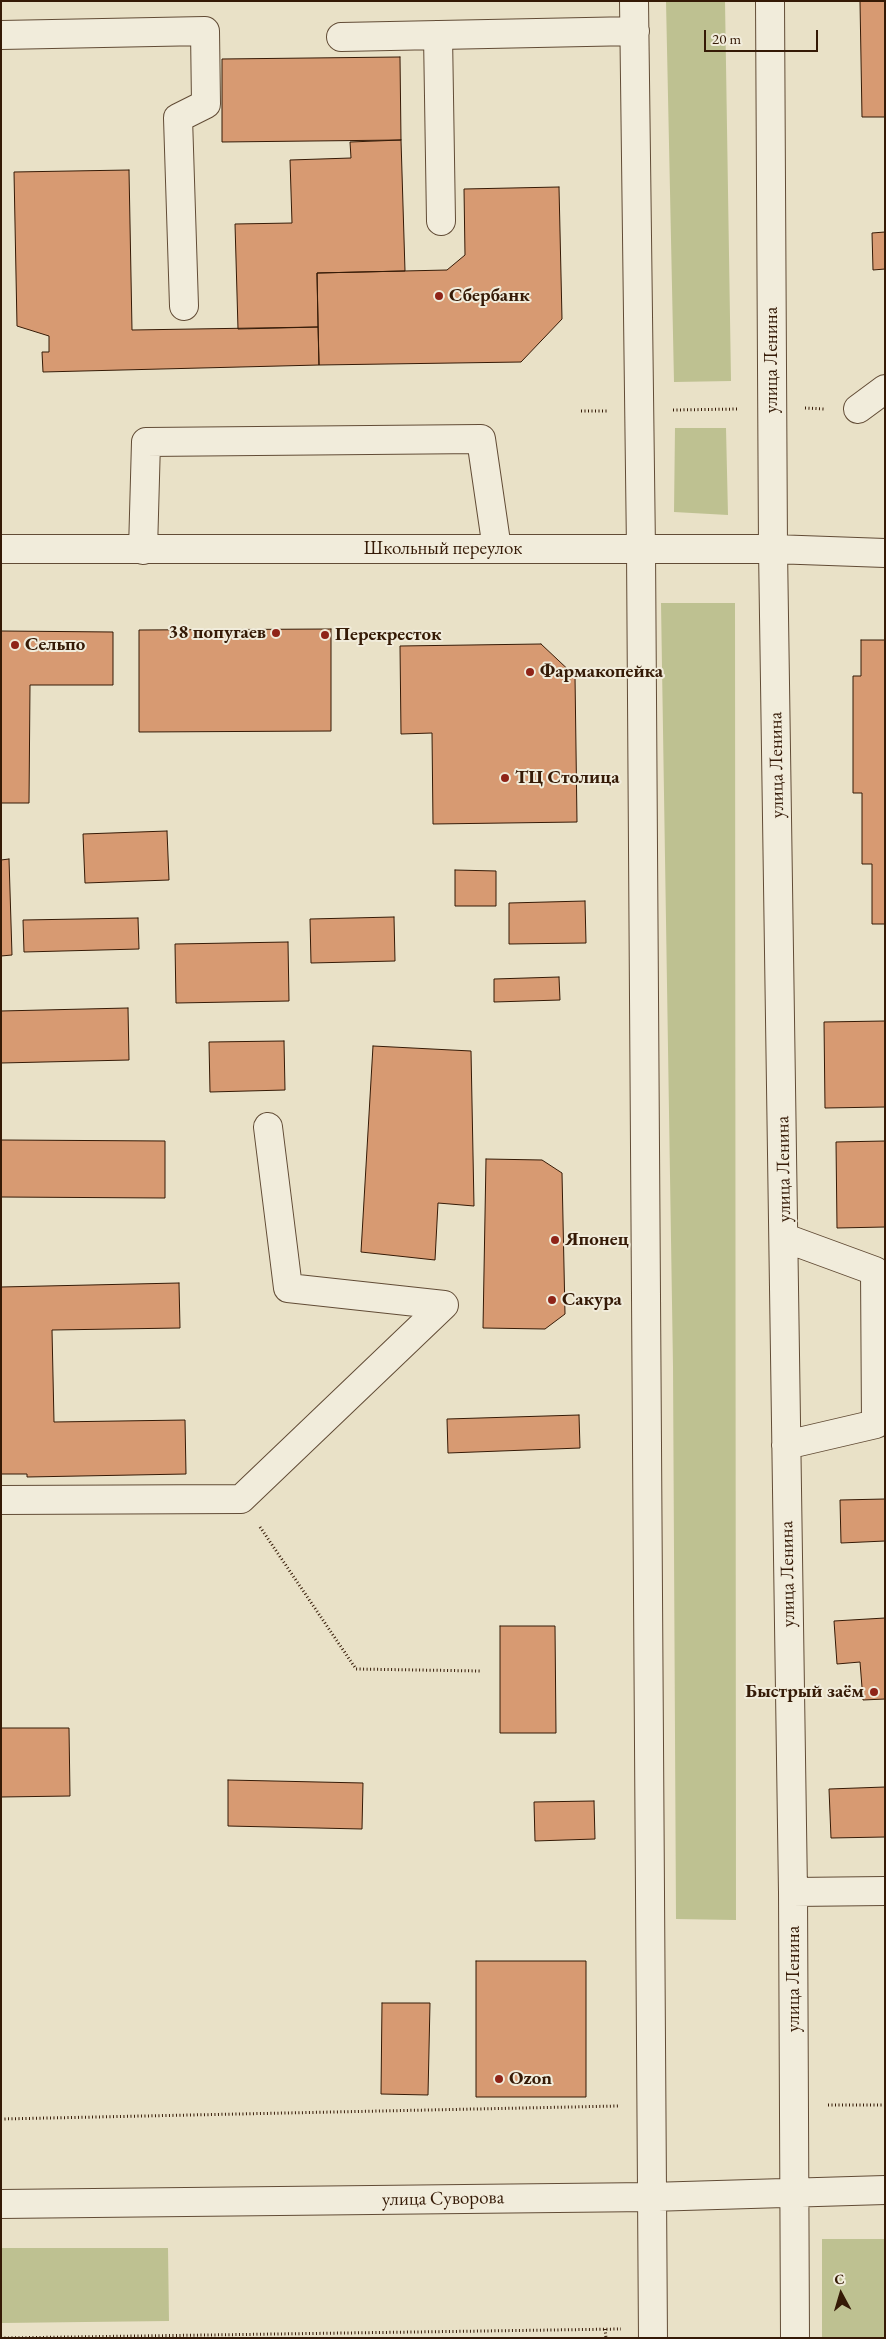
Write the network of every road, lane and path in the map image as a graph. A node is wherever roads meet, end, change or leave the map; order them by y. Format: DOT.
graph roads {
  1 [pos="634,1"];
  2 [pos="770,1"];
  3 [pos="635,31"];
  4 [pos="438,35"];
  5 [pos="1,36"];
  6 [pos="341,37"];
  7 [pos="441,221"];
  8 [pos="184,306"];
  9 [pos="885,389"];
  10 [pos="772,408"];
  11 [pos="858,409"];
  12 [pos="581,410"];
  13 [pos="638,411"];
  14 [pos="497,549"];
  15 [pos="773,549"];
  16 [pos="1,550"];
  17 [pos="143,550"];
  18 [pos="641,550"];
  19 [pos="885,553"];
  20 [pos="268,1127"];
  21 [pos="785,1238"];
  22 [pos="786,1445"];
  23 [pos="241,1499"];
  24 [pos="1,1500"];
  25 [pos="480,1670"];
  26 [pos="885,1891"];
  27 [pos="793,1892"];
  28 [pos="885,2104"];
  29 [pos="795,2105"];
  30 [pos="651,2106"];
  31 [pos="1,2118"];
  32 [pos="885,2190"];
  33 [pos="795,2192"];
  34 [pos="650,2197"];
  35 [pos="1,2204"];
  36 [pos="605,2329"];
  37 [pos="653,2333"];
  38 [pos="1,2338"];
  39 [pos="606,2338"];
  40 [pos="795,2338"];
  1 -- 3 [label="street"];
  2 -- 10 [label="street, улица Ленина"];
  3 -- 4 [label="street"];
  3 -- 13 [label="street"];
  4 -- 6 [label="street"];
  4 -- 7 [label="street"];
  5 -- 8 [label="street"];
  9 -- 11 [label="street"];
  10 -- 11 [label="path"];
  10 -- 13 [label="path"];
  10 -- 15 [label="street, улица Ленина"];
  12 -- 13 [label="path"];
  13 -- 18 [label="street"];
  14 -- 17 [label="street, Школьный переулок"];
  14 -- 17 [label="street"];
  14 -- 18 [label="street, Школьный переулок"];
  15 -- 18 [label="street, Школьный переулок"];
  15 -- 19 [label="street, Школьный переулок"];
  15 -- 21 [label="street, улица Ленина"];
  16 -- 17 [label="street, Школьный переулок"];
  18 -- 30 [label="street"];
  20 -- 23 [label="street"];
  21 -- 22 [label="street, улица Ленина"];
  21 -- 22 [label="street"];
  22 -- 27 [label="street, улица Ленина"];
  23 -- 24 [label="street"];
  23 -- 25 [label="path"];
  26 -- 27 [label="street"];
  27 -- 29 [label="street, улица Ленина"];
  28 -- 29 [label="path"];
  29 -- 33 [label="street, улица Ленина"];
  30 -- 31 [label="path"];
  30 -- 34 [label="street"];
  32 -- 33 [label="street, улица Суворова"];
  33 -- 34 [label="street, улица Суворова"];
  33 -- 40 [label="street, улица Ленина"];
  34 -- 35 [label="street, улица Суворова"];
  34 -- 37 [label="street"];
  36 -- 37 [label="path"];
  36 -- 38 [label="path"];
  36 -- 39 [label="path"];
}
